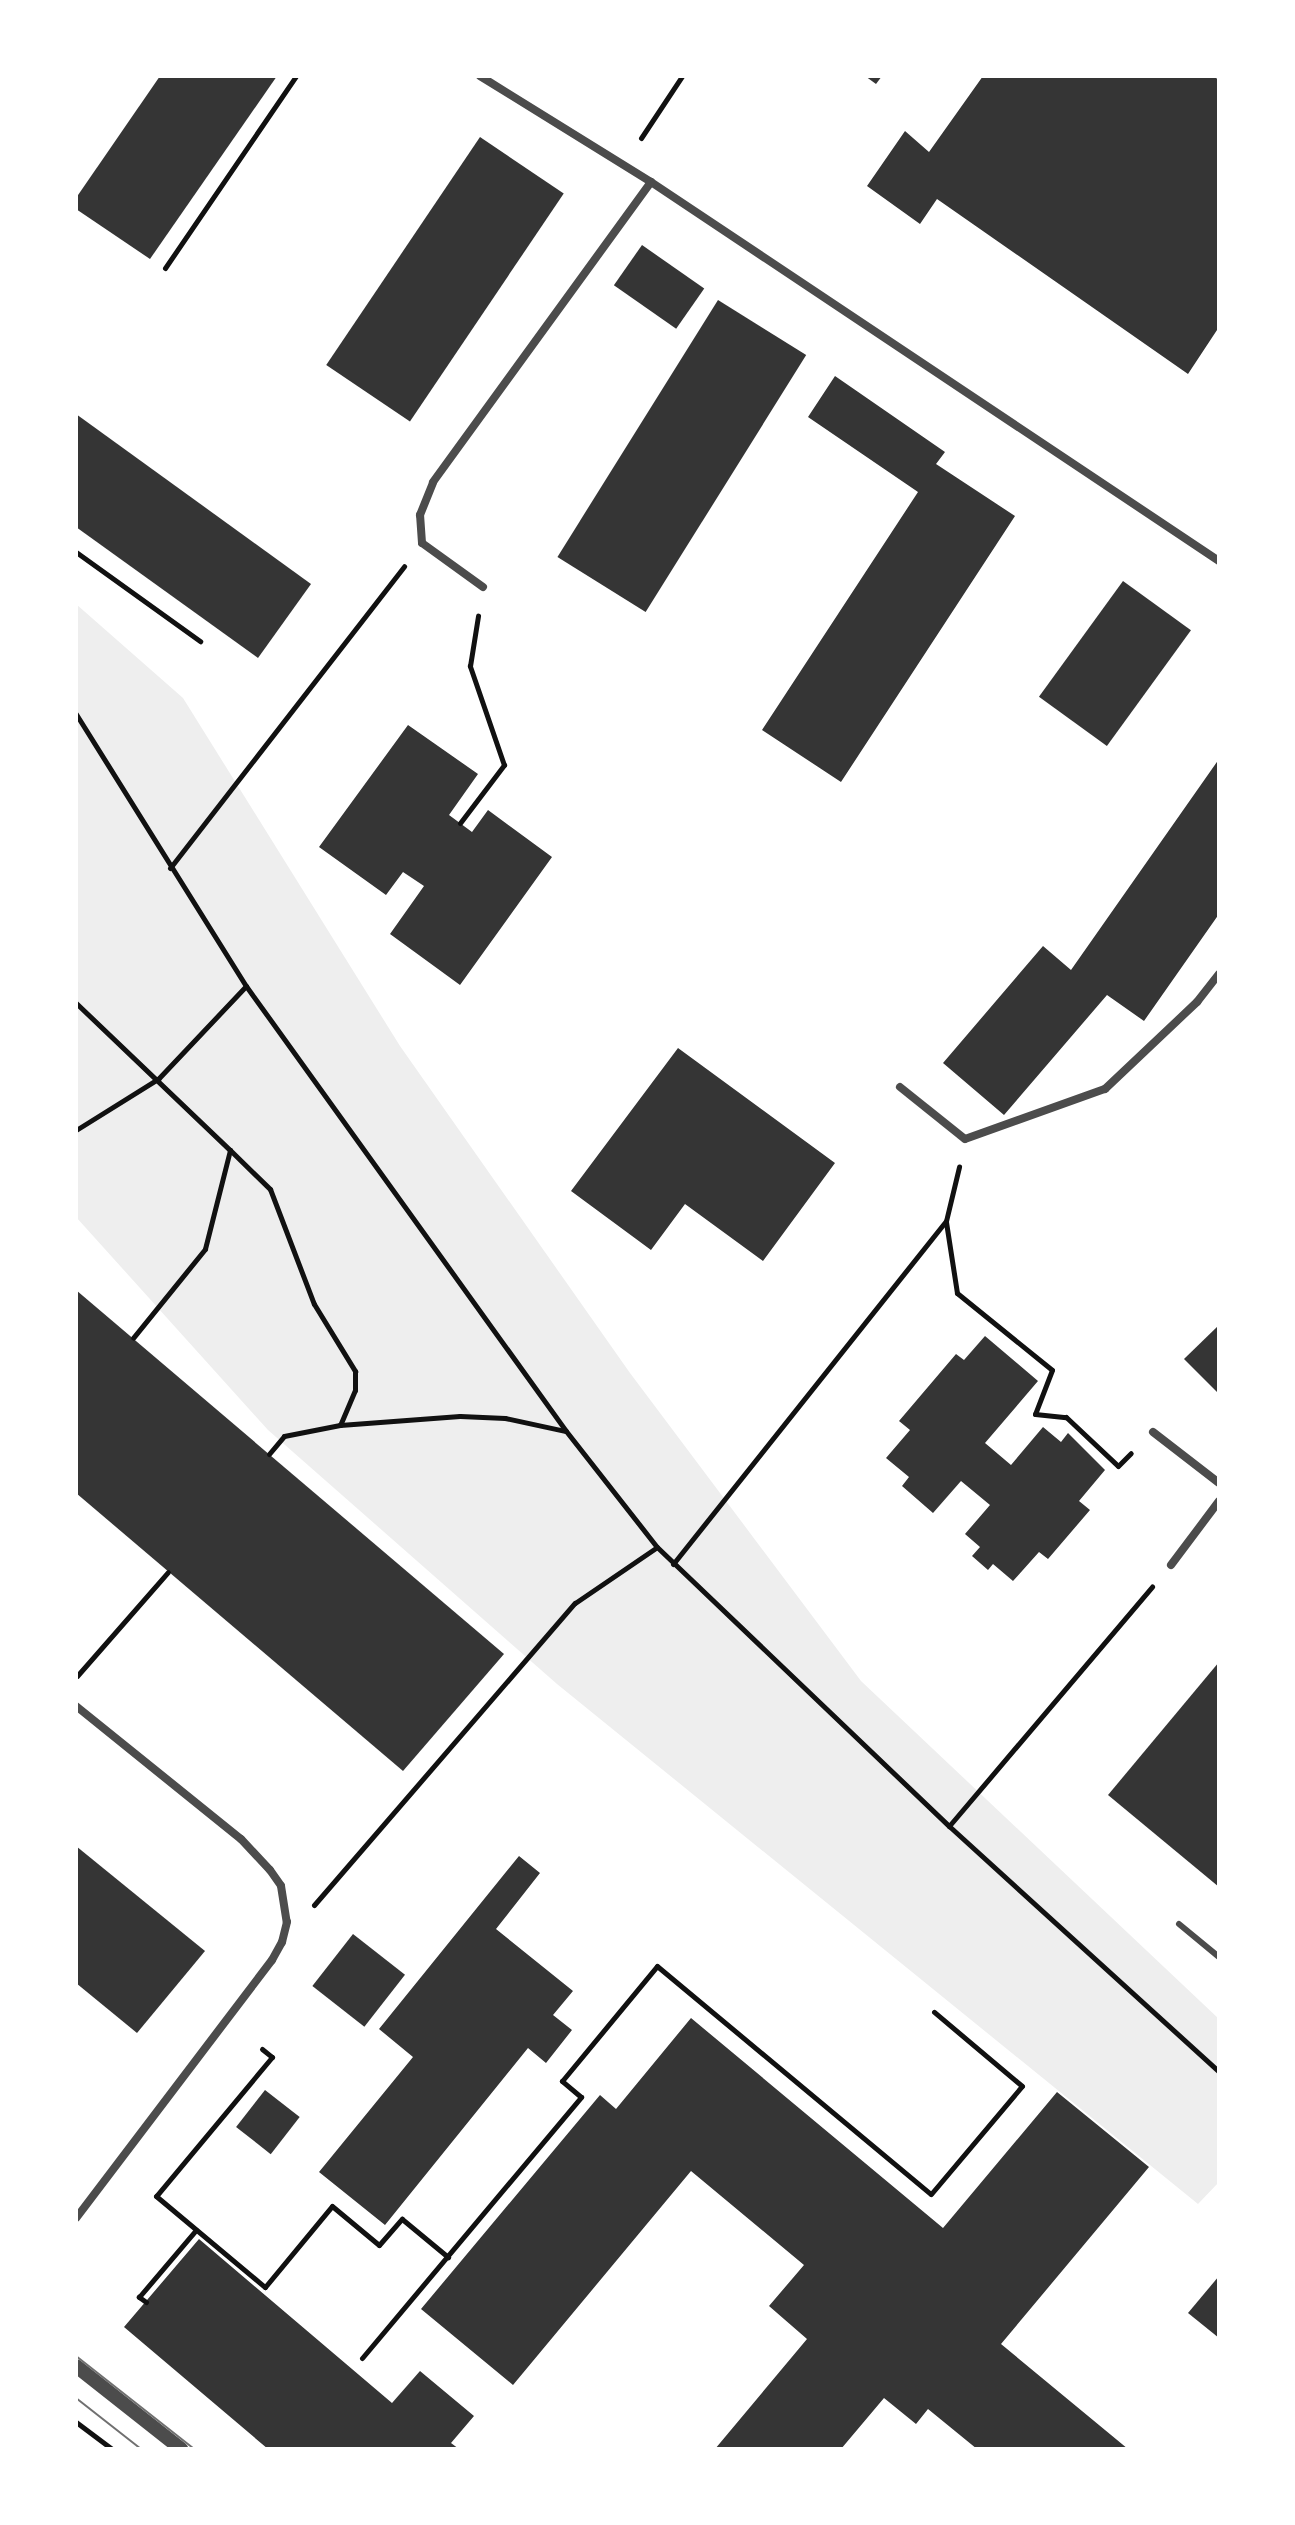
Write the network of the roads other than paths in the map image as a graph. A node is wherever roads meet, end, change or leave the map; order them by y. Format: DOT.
graph roads {
  1 [pos="480,76"];
  2 [pos="651,182"];
  3 [pos="1219,561"];
  4 [pos="483,587"];
  5 [pos="1219,974"];
  6 [pos="900,1087"];
  7 [pos="1153,1432"];
  8 [pos="1219,1483"];
  9 [pos="1219,1501"];
  10 [pos="1171,1565"];
  11 [pos="76,1706"];
  12 [pos="1179,1924"];
  13 [pos="1219,1957"];
  14 [pos="76,2218"];
  15 [pos="76,2366"];
  16 [pos="181,2449"];
  1 -- 2 [label="street"];
  2 -- 3 [label="street"];
  2 -- 4 [label="street"];
  5 -- 6 [label="street"];
  7 -- 8 [label="street"];
  9 -- 10 [label="street"];
  11 -- 14 [label="street"];
  12 -- 13 [label="lane"];
  15 -- 16 [label="street"];
}
